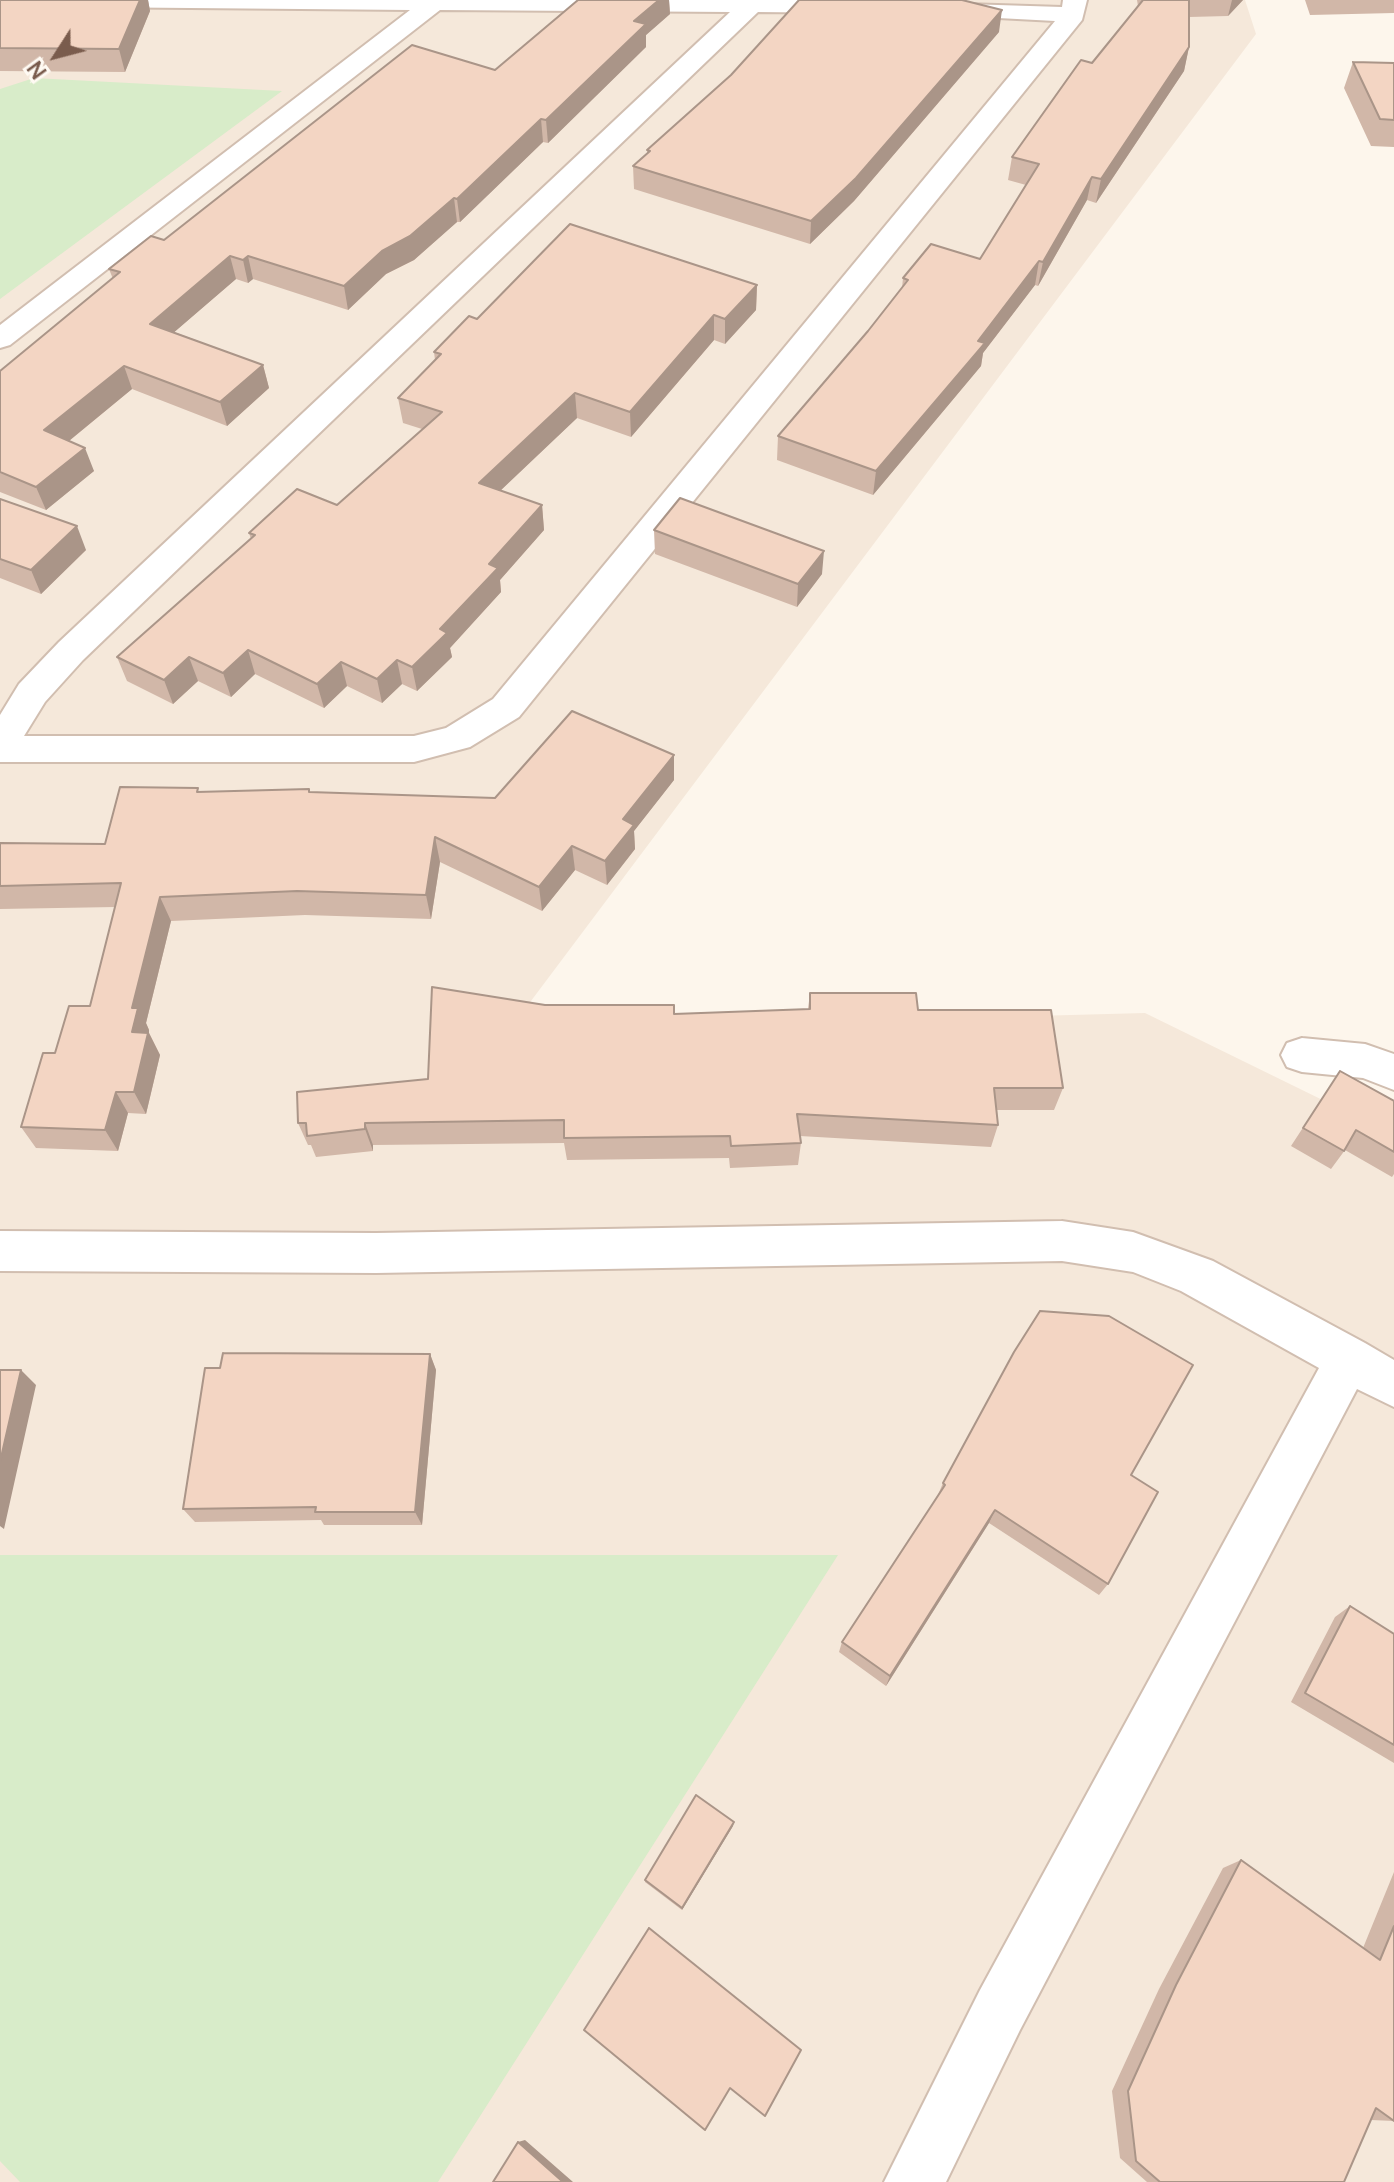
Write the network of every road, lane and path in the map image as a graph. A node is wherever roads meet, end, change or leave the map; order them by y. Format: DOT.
graph roads {
  1 [pos="80,0"];
  2 [pos="433,4"];
  3 [pos="753,4"];
  4 [pos="880,6"];
  5 [pos="911,7"];
  6 [pos="1074,7"];
  7 [pos="0,339"];
  8 [pos="0,747"];
  9 [pos="1302,1055"];
  10 [pos="1394,1072"];
  11 [pos="0,1251"];
  12 [pos="1349,1358"];
  13 [pos="1394,1385"];
  14 [pos="914,2182"];
  1 -- 2 [label="street"];
  2 -- 3 [label="street"];
  2 -- 7 [label="street"];
  3 -- 4 [label="street"];
  3 -- 8 [label="street"];
  5 -- 6 [label="street"];
  6 -- 8 [label="street"];
  9 -- 10 [label="street"];
  11 -- 12 [label="street"];
  12 -- 13 [label="street"];
  12 -- 14 [label="street"];
}
